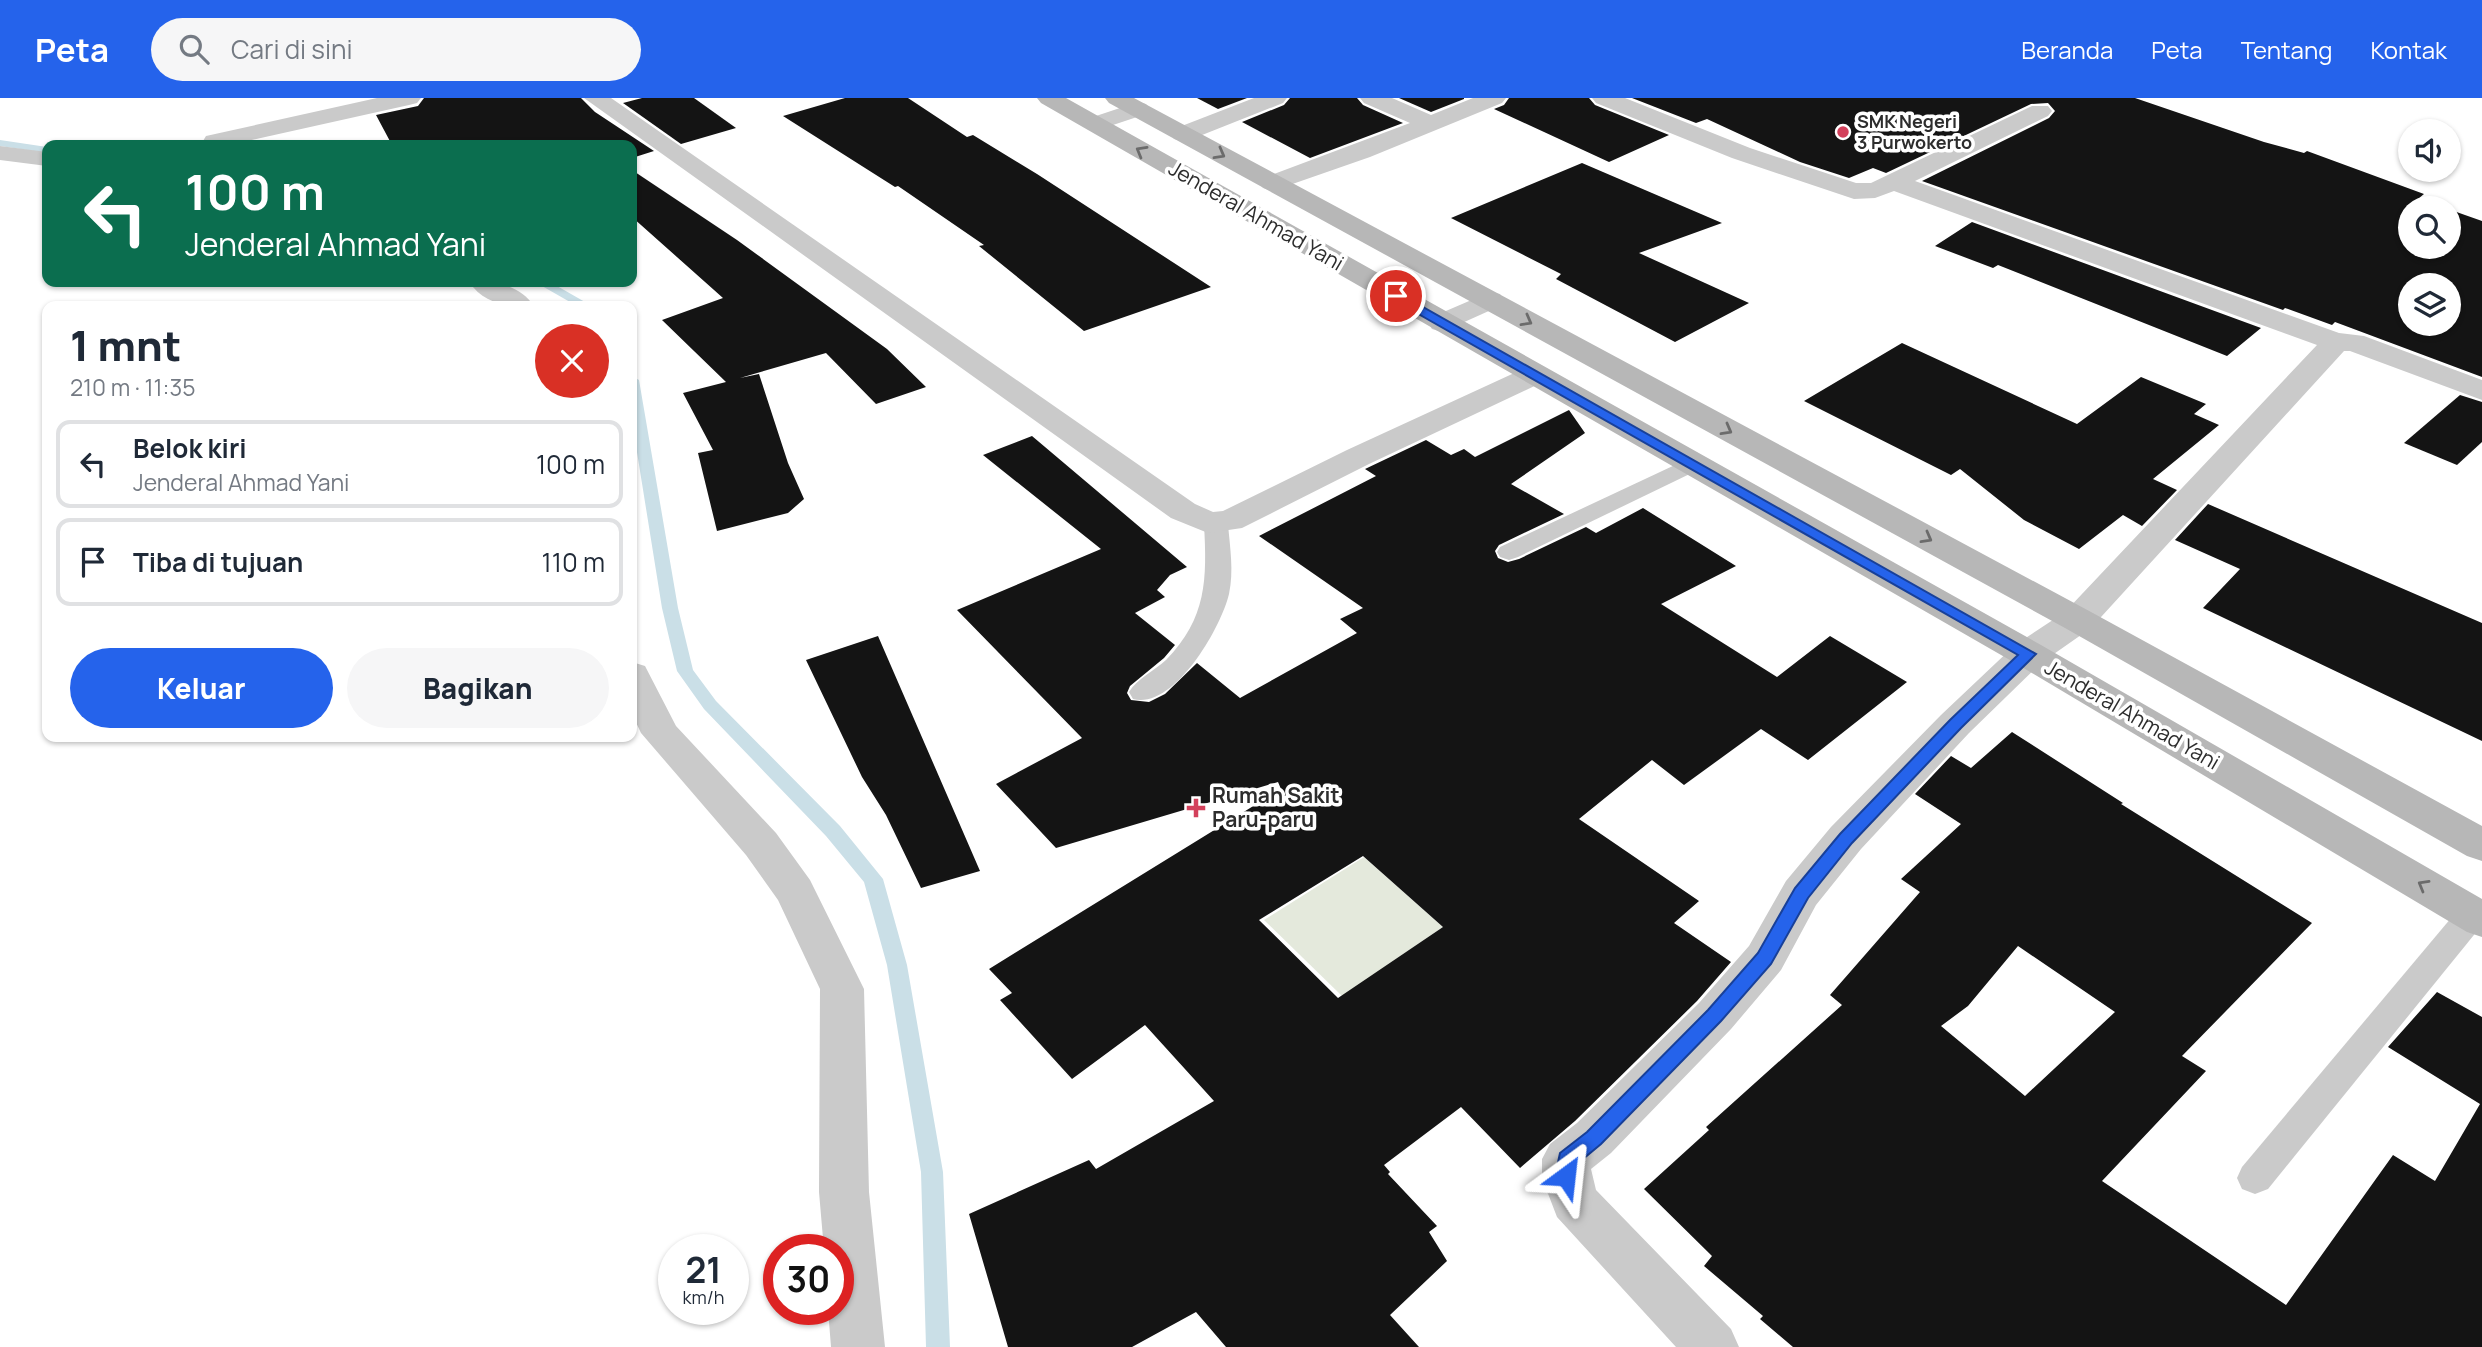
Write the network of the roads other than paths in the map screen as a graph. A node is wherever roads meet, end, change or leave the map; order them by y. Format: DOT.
graph roads {
  1 [pos="409,98"];
  2 [pos="596,98"];
  3 [pos="1049,98"];
  4 [pos="1275,98"];
  5 [pos="1372,98"];
  6 [pos="1494,98"];
  7 [pos="1604,98"];
  8 [pos="1127,104"];
  9 [pos="2040,111"];
  10 [pos="1095,124"];
  11 [pos="1432,124"];
  12 [pos="1183,134"];
  13 [pos="220,140"];
  14 [pos="0,153"];
  15 [pos="42,158"];
  16 [pos="1893,182"];
  17 [pos="1272,183"];
  18 [pos="490,287"];
  19 [pos="1490,300"];
  20 [pos="512,301"];
  21 [pos="1442,323"];
  22 [pos="2336,342"];
  23 [pos="1534,375"];
  24 [pos="2482,391"];
  25 [pos="1692,464"];
  26 [pos="1216,524"];
  27 [pos="1510,552"];
  28 [pos="2078,620"];
  29 [pos="2028,654"];
  30 [pos="637,686"];
  31 [pos="1143,692"];
  32 [pos="2482,845"];
  33 [pos="2477,917"];
  34 [pos="2255,1178"];
  35 [pos="858,1347"];
  36 [pos="1712,1347"];
  1 -- 13 [label="street"];
  2 -- 26 [label="street"];
  3 -- 10 [label="main road, Jenderal Ahmad Yani"];
  4 -- 12 [label="street"];
  5 -- 11 [label="street"];
  6 -- 11 [label="street"];
  7 -- 16 [label="street"];
  8 -- 10 [label="street"];
  8 -- 12 [label="main road, Jenderal Ahmad Yani"];
  9 -- 16 [label="street"];
  21 -- 10 [label="main road, Jenderal Ahmad Yani, one-way"];
  11 -- 17 [label="street"];
  12 -- 17 [label="main road, Jenderal Ahmad Yani, one-way"];
  14 -- 15 [label="street"];
  16 -- 22 [label="street"];
  17 -- 19 [label="main road, Jenderal Ahmad Yani"];
  18 -- 20 [label="street"];
  19 -- 21 [label="street"];
  19 -- 28 [label="main road, Jenderal Ahmad Yani, one-way"];
  21 -- 23 [label="main road, Jenderal Ahmad Yani"];
  22 -- 24 [label="street"];
  22 -- 28 [label="street"];
  23 -- 25 [label="main road, Jenderal Ahmad Yani"];
  23 -- 26 [label="street"];
  25 -- 27 [label="lane"];
  25 -- 29 [label="main road, Jenderal Ahmad Yani"];
  26 -- 31 [label="lane"];
  28 -- 29 [label="street"];
  28 -- 32 [label="main road, Jenderal Ahmad Yani"];
  33 -- 29 [label="main road, Jenderal Ahmad Yani, one-way"];
  29 -- 36 [label="street"];
  30 -- 35 [label="street"];
  33 -- 34 [label="lane"];
}
